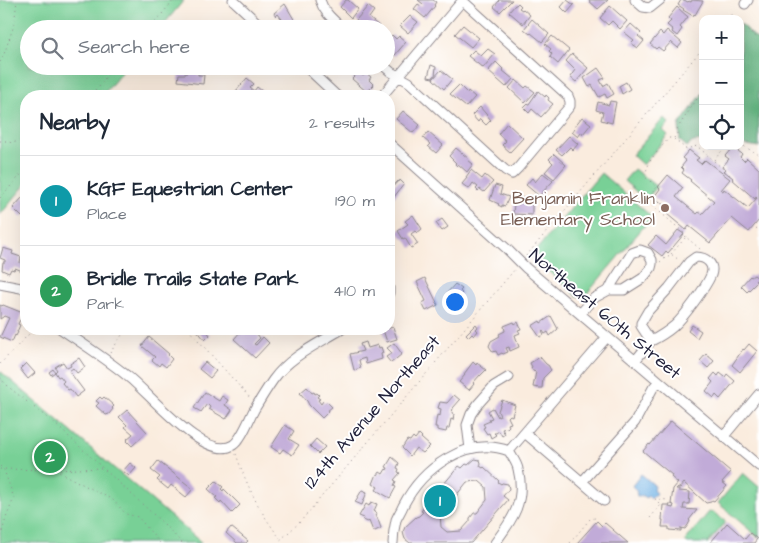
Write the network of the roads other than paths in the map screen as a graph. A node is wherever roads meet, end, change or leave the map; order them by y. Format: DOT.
graph roads {
  1 [pos="233,0"];
  2 [pos="320,0"];
  3 [pos="463,0"];
  4 [pos="635,0"];
  5 [pos="660,0"];
  6 [pos="254,20"];
  7 [pos="333,20"];
  8 [pos="395,74"];
  9 [pos="315,75"];
  10 [pos="399,76"];
  11 [pos="331,90"];
  12 [pos="387,90"];
  13 [pos="395,148"];
  14 [pos="0,284"];
  15 [pos="20,287"];
  16 [pos="608,290"];
  17 [pos="580,314"];
  18 [pos="70,335"];
  19 [pos="332,335"];
  20 [pos="607,337"];
  21 [pos="651,341"];
  22 [pos="635,360"];
  23 [pos="509,377"];
  24 [pos="659,381"];
  25 [pos="759,394"];
  26 [pos="525,433"];
  27 [pos="724,436"];
  28 [pos="470,449"];
  29 [pos="509,451"];
  30 [pos="759,466"];
  31 [pos="520,481"];
  32 [pos="530,482"];
  33 [pos="582,482"];
  34 [pos="604,501"];
  35 [pos="393,543"];
  36 [pos="495,543"];
  1 -- 6 [label="street"];
  2 -- 7 [label="street"];
  3 -- 10 [label="street"];
  3 -- 10 [label="street"];
  4 -- 5 [label="street"];
  8 -- 10 [label="street"];
  9 -- 11 [label="street"];
  10 -- 12 [label="street"];
  13 -- 17 [label="street, Northeast 60th Street"];
  14 -- 15 [label="street"];
  16 -- 16 [label="street"];
  16 -- 17 [label="street"];
  17 -- 20 [label="street, Northeast 60th Street"];
  18 -- 19 [label="street"];
  20 -- 22 [label="street, Northeast 60th Street"];
  20 -- 26 [label="street"];
  21 -- 21 [label="street"];
  21 -- 22 [label="street"];
  22 -- 24 [label="street, Northeast 60th Street"];
  23 -- 28 [label="street"];
  24 -- 27 [label="street, Northeast 60th Street"];
  24 -- 33 [label="street"];
  25 -- 27 [label="street"];
  26 -- 29 [label="street"];
  26 -- 33 [label="street"];
  27 -- 30 [label="street, Northeast 60th Street"];
  28 -- 29 [label="street"];
  28 -- 35 [label="street"];
  29 -- 31 [label="street"];
  31 -- 32 [label="street"];
  31 -- 36 [label="street"];
  33 -- 34 [label="street"];
}
